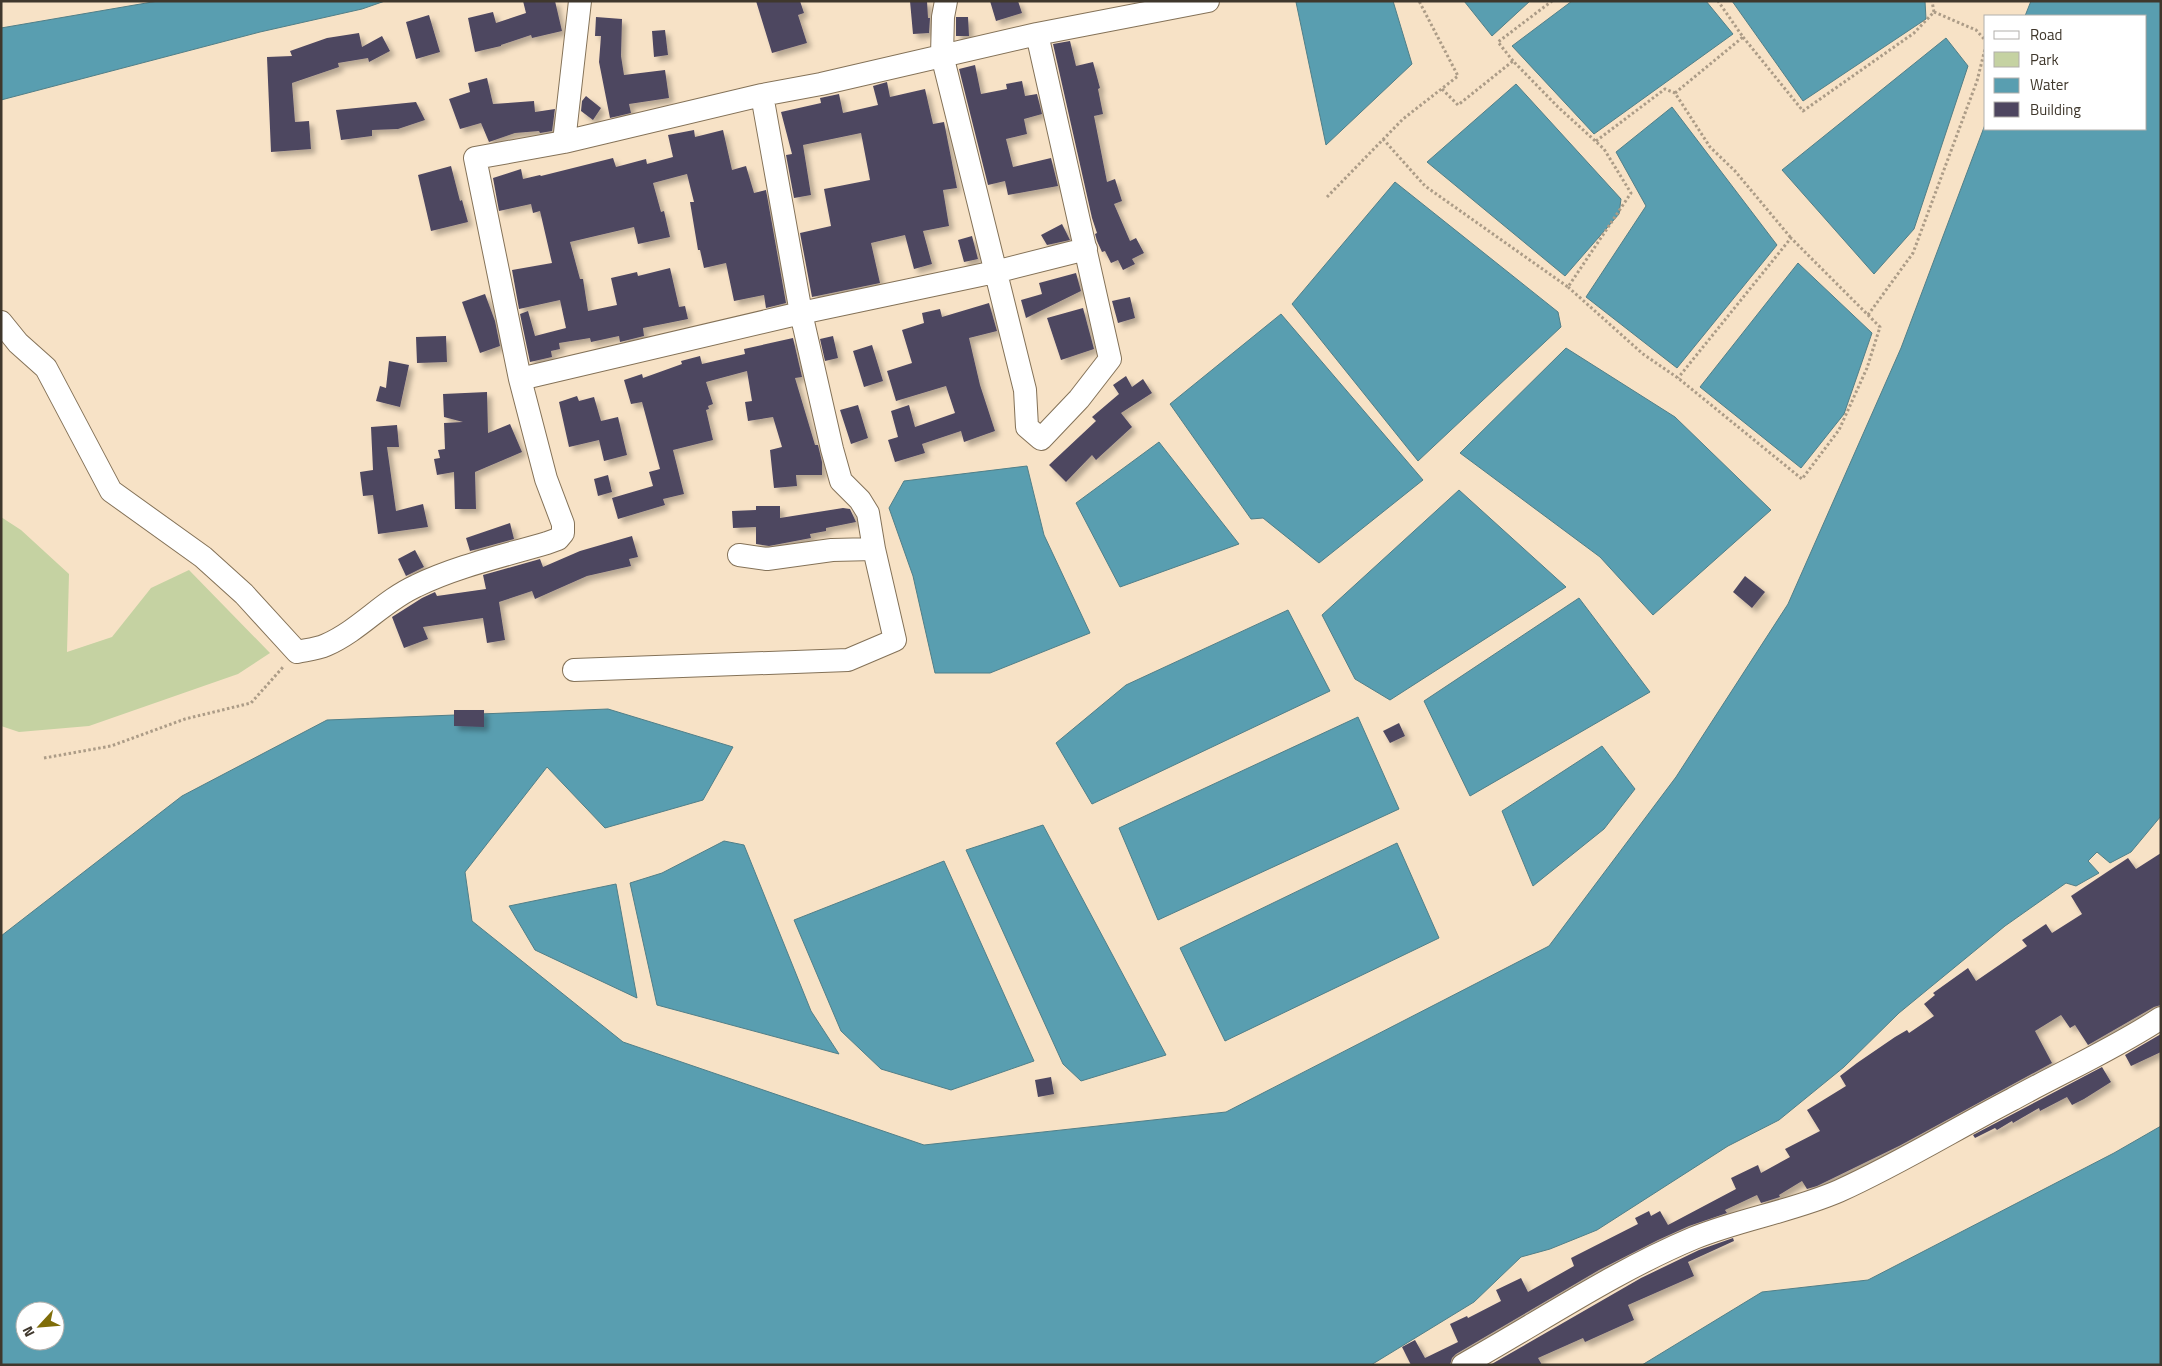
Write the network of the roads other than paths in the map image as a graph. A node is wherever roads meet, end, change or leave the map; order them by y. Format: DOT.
graph roads {
  1 [pos="580,1"];
  2 [pos="946,1"];
  3 [pos="1208,1"];
  4 [pos="1037,34"];
  5 [pos="942,56"];
  6 [pos="762,95"];
  7 [pos="564,142"];
  8 [pos="1086,249"];
  9 [pos="995,272"];
  10 [pos="801,313"];
  11 [pos="1,322"];
  12 [pos="520,379"];
  13 [pos="874,549"];
  14 [pos="739,555"];
  15 [pos="574,670"];
  16 [pos="2161,1018"];
  17 [pos="1463,1365"];
  1 -- 7 [label="street"];
  2 -- 5 [label="street"];
  3 -- 4 [label="street"];
  4 -- 5 [label="street"];
  4 -- 8 [label="street"];
  5 -- 6 [label="street"];
  5 -- 9 [label="street"];
  6 -- 7 [label="street"];
  6 -- 10 [label="street"];
  7 -- 12 [label="street"];
  8 -- 9 [label="street"];
  8 -- 9 [label="street"];
  9 -- 10 [label="street"];
  10 -- 12 [label="street"];
  10 -- 13 [label="street"];
  11 -- 12 [label="street"];
  13 -- 14 [label="street"];
  13 -- 15 [label="street"];
  16 -- 17 [label="street"];
}
